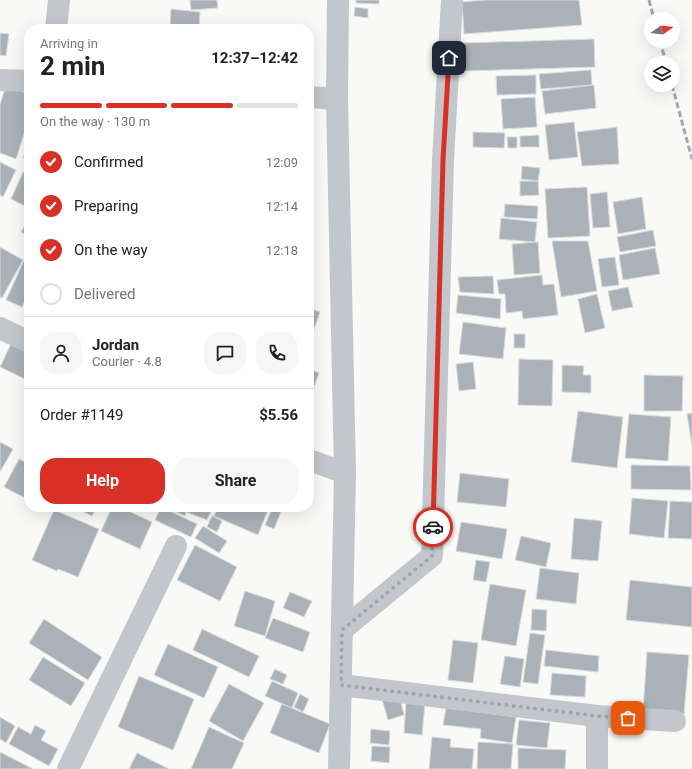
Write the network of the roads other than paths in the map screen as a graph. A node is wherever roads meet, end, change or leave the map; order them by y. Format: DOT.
graph roads {
  1 [pos="58,0"];
  2 [pos="338,0"];
  3 [pos="452,0"];
  4 [pos="56,24"];
  5 [pos="0,80"];
  6 [pos="24,81"];
  7 [pos="314,97"];
  8 [pos="337,99"];
  9 [pos="0,328"];
  10 [pos="24,340"];
  11 [pos="314,462"];
  12 [pos="345,472"];
  13 [pos="176,546"];
  14 [pos="342,630"];
  15 [pos="341,685"];
  16 [pos="597,716"];
  17 [pos="675,721"];
  18 [pos="68,769"];
  19 [pos="339,769"];
  20 [pos="597,769"];
  1 -- 4 [label="street"];
  2 -- 8 [label="street"];
  3 -- 14 [label="street"];
  5 -- 6 [label="street"];
  7 -- 8 [label="street"];
  8 -- 12 [label="street"];
  9 -- 10 [label="street"];
  11 -- 12 [label="street"];
  12 -- 14 [label="street"];
  13 -- 18 [label="street"];
  14 -- 15 [label="street"];
  15 -- 16 [label="street"];
  15 -- 19 [label="street"];
  16 -- 17 [label="street"];
  16 -- 20 [label="street"];
}
